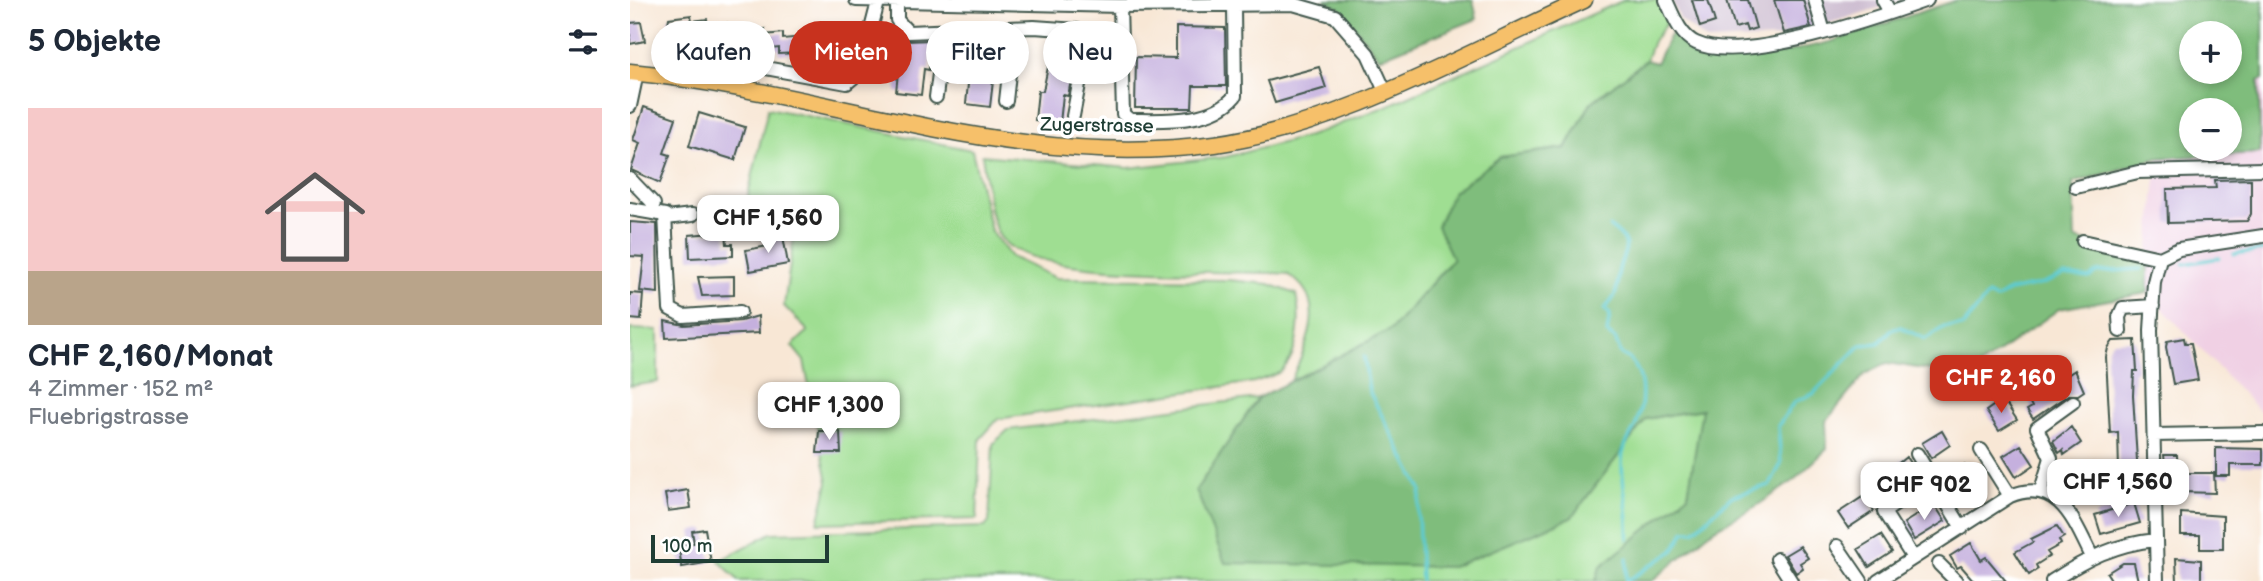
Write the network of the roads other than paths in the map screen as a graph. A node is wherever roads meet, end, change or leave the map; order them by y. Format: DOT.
graph roads {
  1 [pos="856,0"];
  2 [pos="1584,0"];
  3 [pos="1666,0"];
  4 [pos="1815,0"];
  5 [pos="1883,0"];
  6 [pos="1927,0"];
  7 [pos="878,2"];
  8 [pos="897,3"];
  9 [pos="1234,5"];
  10 [pos="1120,6"];
  11 [pos="1891,12"];
  12 [pos="1029,28"];
  13 [pos="926,31"];
  14 [pos="1824,32"];
  15 [pos="775,70"];
  16 [pos="633,73"];
  17 [pos="938,84"];
  18 [pos="1008,84"];
  19 [pos="1385,92"];
  20 [pos="936,97"];
  21 [pos="1006,101"];
  22 [pos="630,106"];
  23 [pos="1073,116"];
  24 [pos="2263,169"];
  25 [pos="630,178"];
  26 [pos="2076,187"];
  27 [pos="654,204"];
  28 [pos="630,209"];
  29 [pos="692,215"];
  30 [pos="666,218"];
  31 [pos="2263,236"];
  32 [pos="2082,241"];
  33 [pos="2160,258"];
  34 [pos="2153,306"];
  35 [pos="740,313"];
  36 [pos="2119,331"];
  37 [pos="2073,402"];
  38 [pos="2263,433"];
  39 [pos="2154,435"];
  40 [pos="1981,450"];
  41 [pos="1917,454"];
  42 [pos="1919,489"];
  43 [pos="2041,491"];
  44 [pos="2010,496"];
  45 [pos="1962,528"];
  46 [pos="2156,540"];
  47 [pos="1837,546"];
  48 [pos="2091,555"];
  49 [pos="1913,558"];
  50 [pos="1777,559"];
  51 [pos="1939,564"];
  52 [pos="1791,581"];
  53 [pos="1861,581"];
  54 [pos="1878,581"];
  55 [pos="1956,581"];
  56 [pos="2052,581"];
  57 [pos="2157,581"];
  1 -- 7 [label="street"];
  2 -- 19 [label="main road, Zugerstrasse"];
  3 -- 14 [label="street"];
  4 -- 14 [label="street"];
  5 -- 11 [label="street"];
  6 -- 11 [label="street"];
  7 -- 8 [label="street"];
  7 -- 15 [label="street"];
  8 -- 10 [label="street"];
  8 -- 13 [label="street"];
  9 -- 10 [label="street"];
  9 -- 10 [label="street"];
  9 -- 19 [label="street"];
  11 -- 14 [label="street"];
  12 -- 23 [label="street"];
  16 -- 19 [label="main road, Zugerstrasse"];
  16 -- 22 [label="street"];
  17 -- 20 [label="street"];
  18 -- 21 [label="street"];
  24 -- 26 [label="street"];
  25 -- 27 [label="street"];
  28 -- 30 [label="street"];
  29 -- 30 [label="street"];
  30 -- 35 [label="street"];
  31 -- 33 [label="street"];
  32 -- 33 [label="street"];
  33 -- 34 [label="street"];
  34 -- 36 [label="street"];
  34 -- 39 [label="street"];
  37 -- 43 [label="street"];
  38 -- 39 [label="street"];
  39 -- 46 [label="street"];
  40 -- 44 [label="street"];
  41 -- 45 [label="street"];
  42 -- 49 [label="street"];
  43 -- 44 [label="street"];
  43 -- 48 [label="street"];
  44 -- 45 [label="street"];
  45 -- 49 [label="street"];
  46 -- 48 [label="street"];
  46 -- 57 [label="street"];
  47 -- 53 [label="street"];
  48 -- 56 [label="street"];
  49 -- 54 [label="street"];
  50 -- 52 [label="street"];
  51 -- 55 [label="street"];
}
